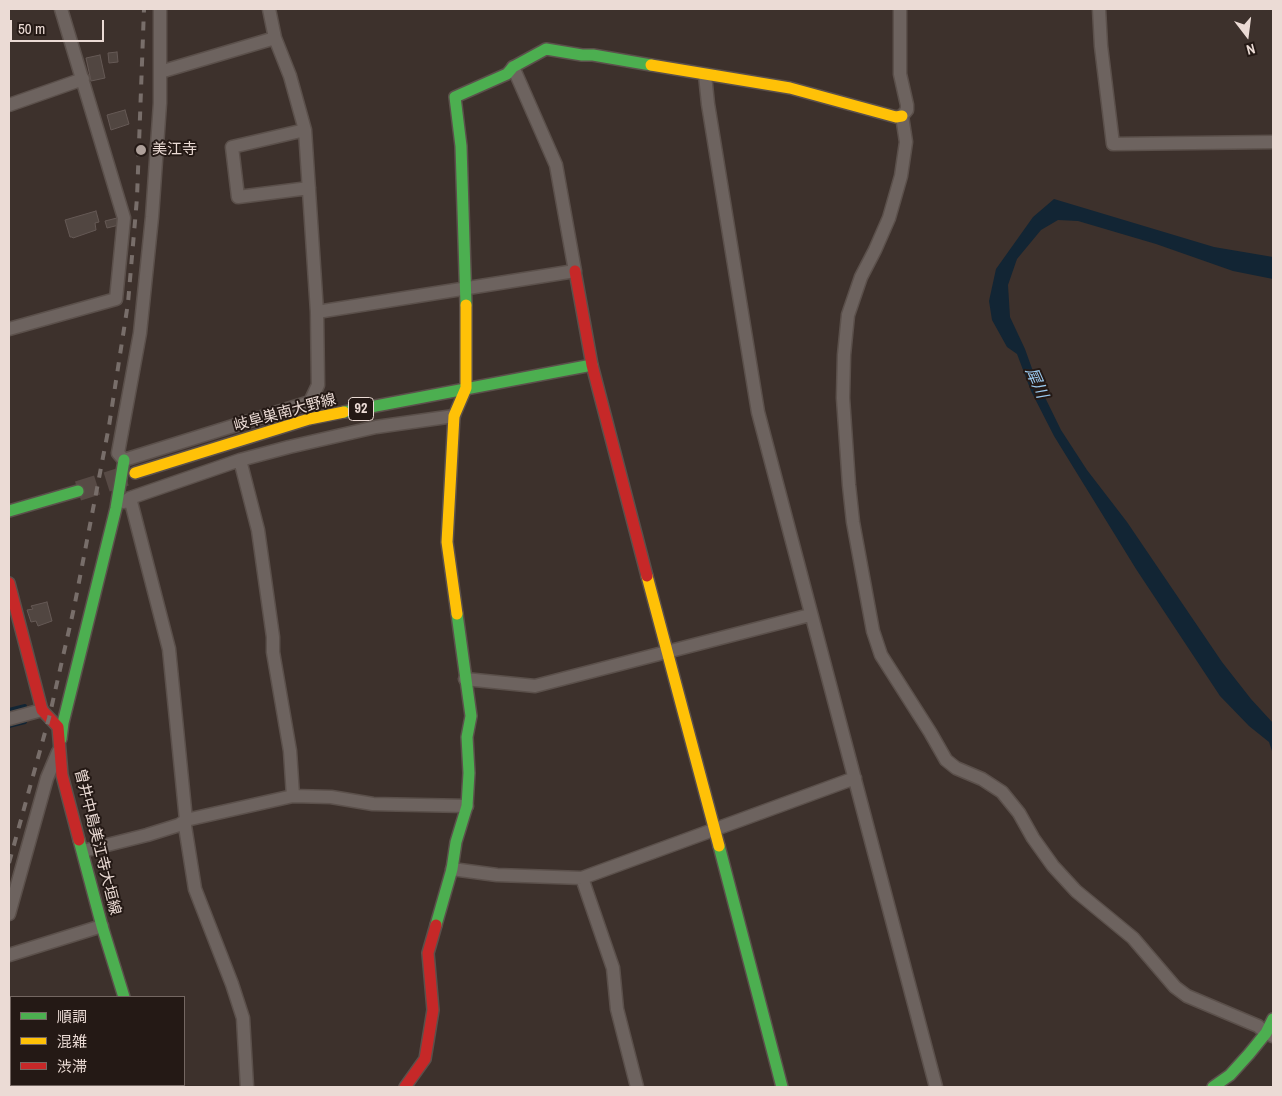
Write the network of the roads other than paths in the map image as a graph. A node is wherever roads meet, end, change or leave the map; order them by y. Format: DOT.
graph roads {
  1 [pos="62,9"];
  2 [pos="160,9"];
  3 [pos="269,9"];
  4 [pos="900,9"];
  5 [pos="1099,9"];
  6 [pos="275,38"];
  7 [pos="513,68"];
  8 [pos="160,72"];
  9 [pos="705,75"];
  10 [pos="83,79"];
  11 [pos="9,105"];
  12 [pos="902,116"];
  13 [pos="305,130"];
  14 [pos="1273,142"];
  15 [pos="309,188"];
  16 [pos="575,272"];
  17 [pos="466,289"];
  18 [pos="317,312"];
  19 [pos="9,328"];
  20 [pos="592,364"];
  21 [pos="466,388"];
  22 [pos="454,416"];
  23 [pos="124,460"];
  24 [pos="240,460"];
  25 [pos="136,473"];
  26 [pos="78,491"];
  27 [pos="130,498"];
  28 [pos="116,508"];
  29 [pos="9,511"];
  30 [pos="9,583"];
  31 [pos="810,615"];
  32 [pos="668,651"];
  33 [pos="465,679"];
  34 [pos="42,710"];
  35 [pos="9,719"];
  36 [pos="60,746"];
  37 [pos="855,778"];
  38 [pos="293,796"];
  39 [pos="467,806"];
  40 [pos="186,820"];
  41 [pos="714,830"];
  42 [pos="83,851"];
  43 [pos="452,869"];
  44 [pos="582,878"];
  45 [pos="9,914"];
  46 [pos="102,926"];
  47 [pos="9,955"];
  48 [pos="124,996"];
  49 [pos="1270,1028"];
  50 [pos="247,1087"];
  51 [pos="405,1087"];
  52 [pos="638,1087"];
  53 [pos="782,1087"];
  54 [pos="936,1087"];
  55 [pos="1213,1087"];
  1 -- 10 [label="street"];
  2 -- 8 [label="street"];
  3 -- 6 [label="street"];
  4 -- 12 [label="street"];
  5 -- 14 [label="street"];
  6 -- 8 [label="street"];
  6 -- 13 [label="street"];
  7 -- 9 [label="street"];
  7 -- 16 [label="street"];
  7 -- 17 [label="street"];
  8 -- 23 [label="street"];
  9 -- 12 [label="street"];
  9 -- 31 [label="street"];
  10 -- 11 [label="street"];
  10 -- 19 [label="street"];
  12 -- 49 [label="street"];
  13 -- 15 [label="street"];
  13 -- 15 [label="street"];
  15 -- 18 [label="street"];
  16 -- 17 [label="street"];
  16 -- 20 [label="street"];
  17 -- 18 [label="street"];
  17 -- 21 [label="street"];
  18 -- 23 [label="street"];
  20 -- 21 [label="street, 岐阜巣南大野線 / 92"];
  20 -- 32 [label="street"];
  21 -- 22 [label="street"];
  21 -- 25 [label="street, 岐阜巣南大野線 / 92"];
  22 -- 24 [label="street"];
  22 -- 33 [label="street"];
  23 -- 28 [label="street"];
  24 -- 27 [label="street"];
  24 -- 38 [label="street"];
  26 -- 29 [label="street"];
  27 -- 28 [label="street"];
  27 -- 40 [label="street"];
  28 -- 36 [label="street"];
  30 -- 34 [label="street, 曽井中島美江寺大垣線"];
  31 -- 32 [label="street"];
  31 -- 37 [label="street"];
  32 -- 33 [label="street"];
  32 -- 41 [label="street"];
  33 -- 39 [label="street"];
  34 -- 35 [label="street"];
  34 -- 36 [label="street, 曽井中島美江寺大垣線"];
  36 -- 42 [label="street, 曽井中島美江寺大垣線"];
  36 -- 45 [label="street"];
  37 -- 41 [label="street"];
  37 -- 54 [label="street"];
  38 -- 39 [label="street"];
  38 -- 40 [label="street"];
  39 -- 43 [label="street"];
  40 -- 42 [label="street"];
  40 -- 50 [label="street"];
  41 -- 44 [label="street"];
  41 -- 53 [label="street"];
  42 -- 46 [label="street, 曽井中島美江寺大垣線"];
  43 -- 44 [label="street"];
  43 -- 51 [label="street"];
  44 -- 52 [label="street"];
  46 -- 47 [label="street"];
  46 -- 48 [label="street, 曽井中島美江寺大垣線"];
  49 -- 55 [label="street"];
}
